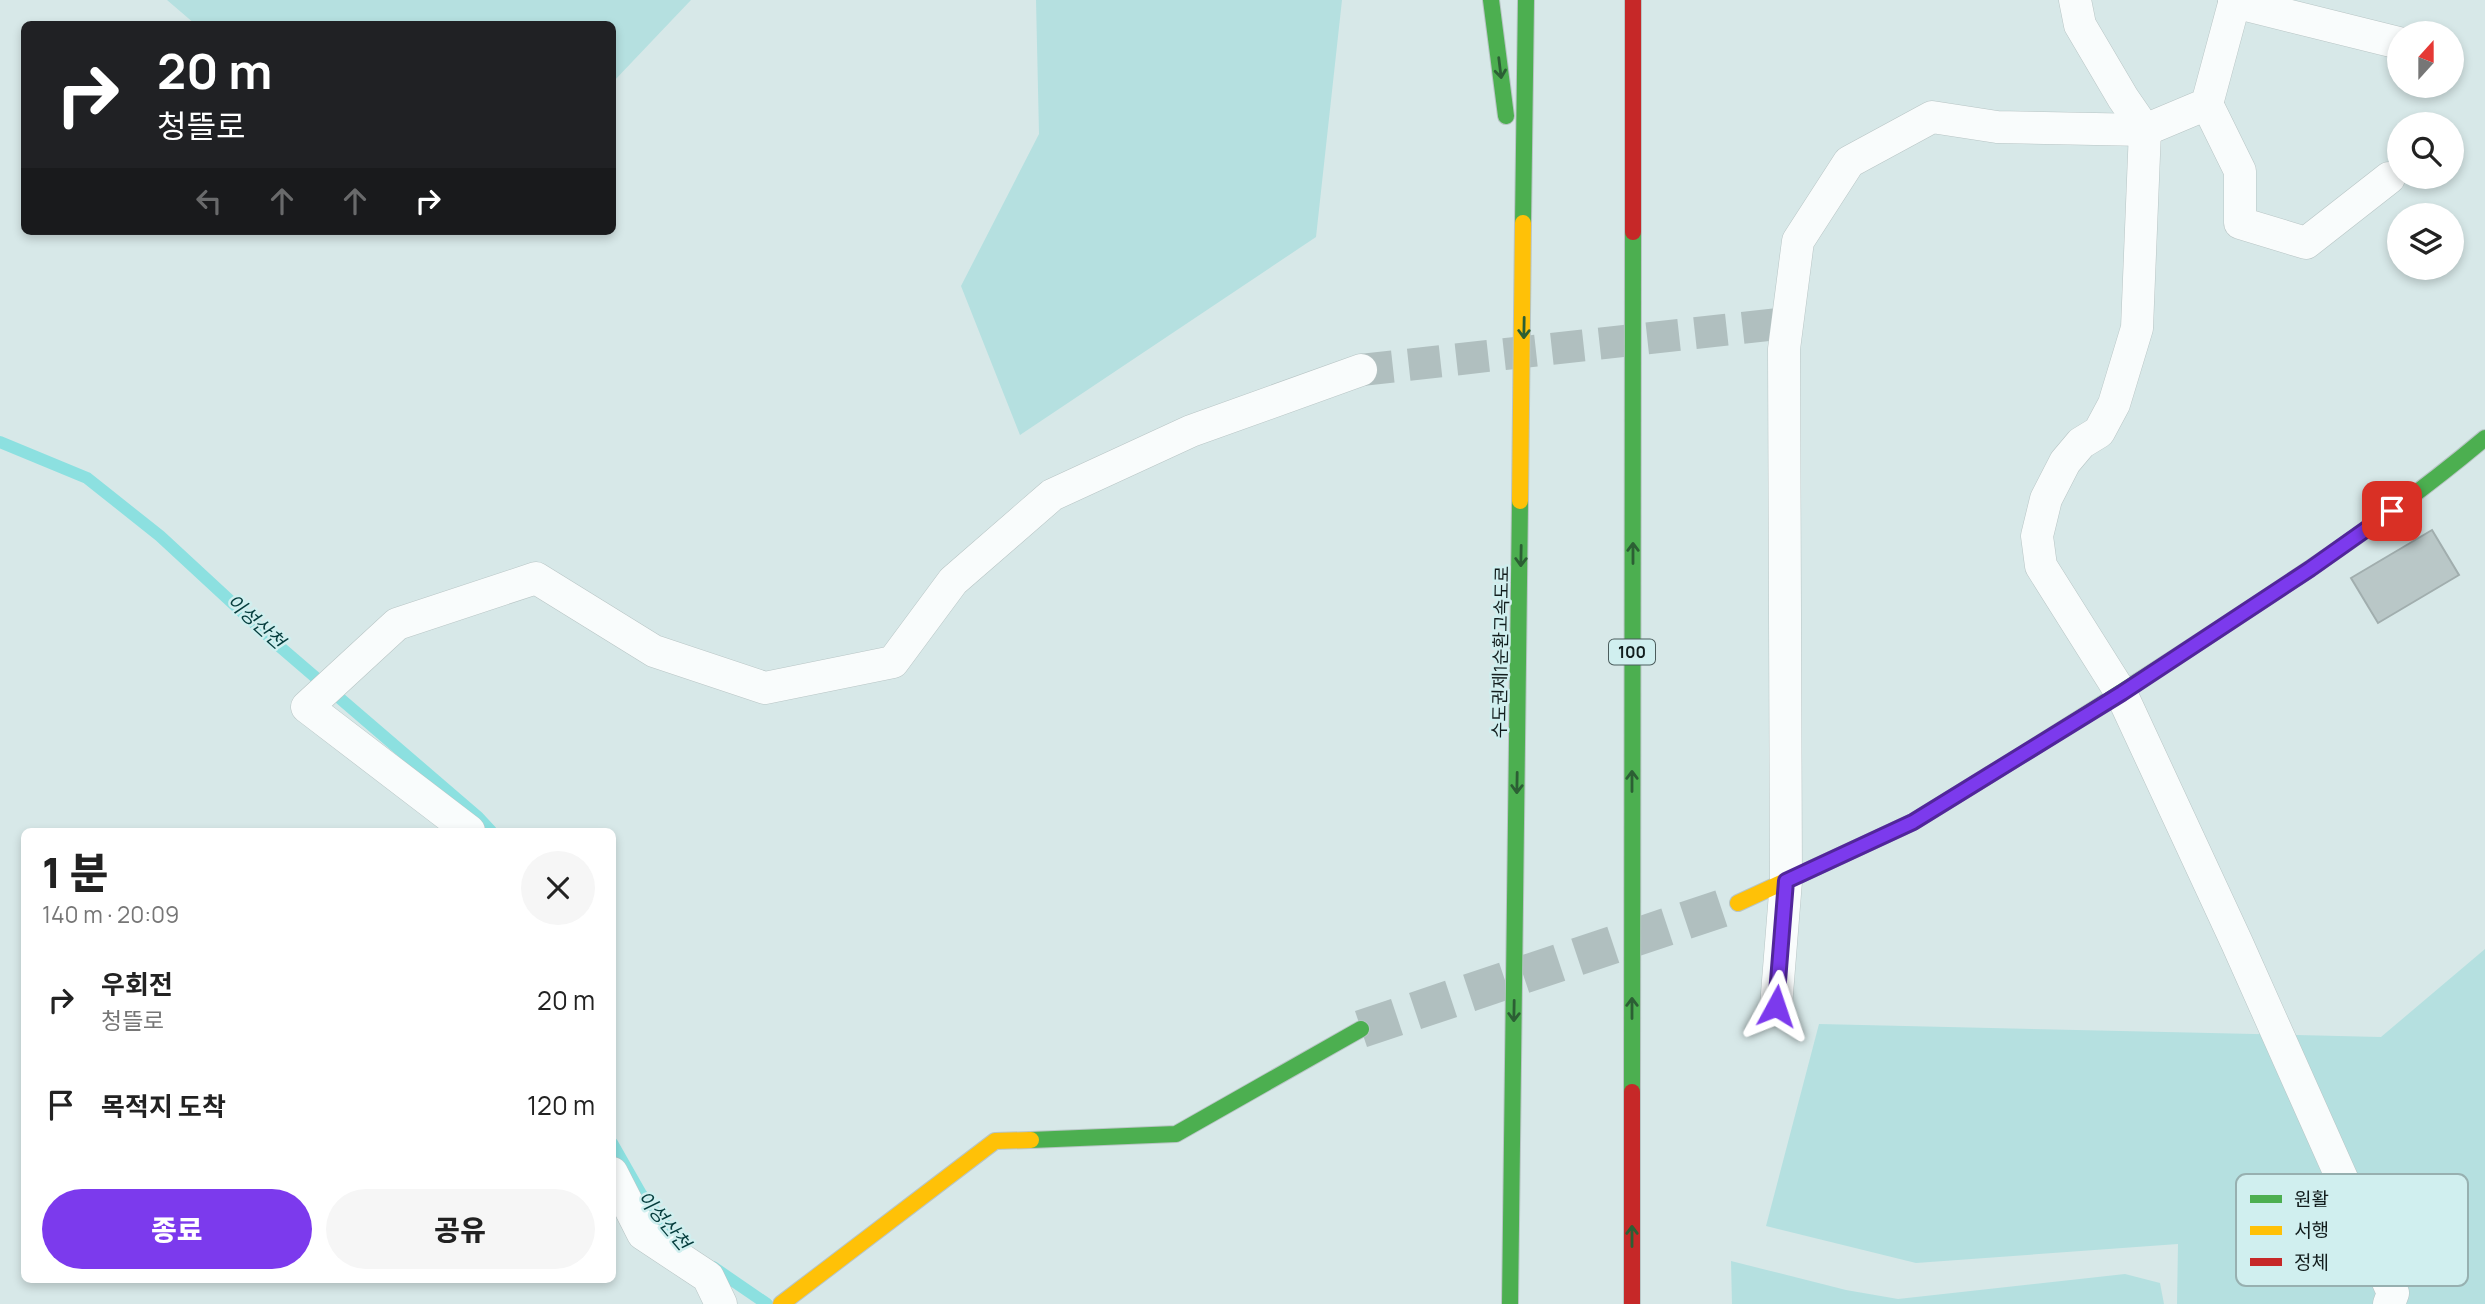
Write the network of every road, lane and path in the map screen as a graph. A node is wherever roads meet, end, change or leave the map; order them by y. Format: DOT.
graph roads {
  1 [pos="1491,0"];
  2 [pos="1526,0"];
  3 [pos="1633,0"];
  4 [pos="2075,0"];
  5 [pos="2234,1"];
  6 [pos="2387,40"];
  7 [pos="2207,104"];
  8 [pos="2145,130"];
  9 [pos="2387,180"];
  10 [pos="1525,260"];
  11 [pos="1361,370"];
  12 [pos="2485,438"];
  13 [pos="2122,693"];
  14 [pos="465,828"];
  15 [pos="1786,881"];
  16 [pos="1738,903"];
  17 [pos="1776,1006"];
  18 [pos="1361,1029"];
  19 [pos="2340,1174"];
  20 [pos="616,1181"];
  21 [pos="2390,1286"];
  22 [pos="721,1304"];
  23 [pos="781,1304"];
  24 [pos="1510,1304"];
  25 [pos="1632,1304"];
  26 [pos="2389,1304"];
  1 -- 10 [label="main road, one-way"];
  2 -- 10 [label="main road, 수도권제1순환고속도로"];
  25 -- 3 [label="main road, 100, one-way"];
  4 -- 8 [label="street"];
  5 -- 6 [label="street"];
  5 -- 7 [label="street"];
  7 -- 8 [label="street"];
  7 -- 9 [label="street"];
  8 -- 13 [label="street"];
  8 -- 15 [label="street"];
  10 -- 24 [label="main road, 수도권제1순환고속도로, one-way"];
  11 -- 14 [label="street"];
  12 -- 13 [label="main road"];
  13 -- 15 [label="main road"];
  13 -- 19 [label="street"];
  15 -- 16 [label="main road"];
  15 -- 17 [label="street"];
  18 -- 23 [label="main road"];
  20 -- 22 [label="street"];
  21 -- 26 [label="street"];
}
